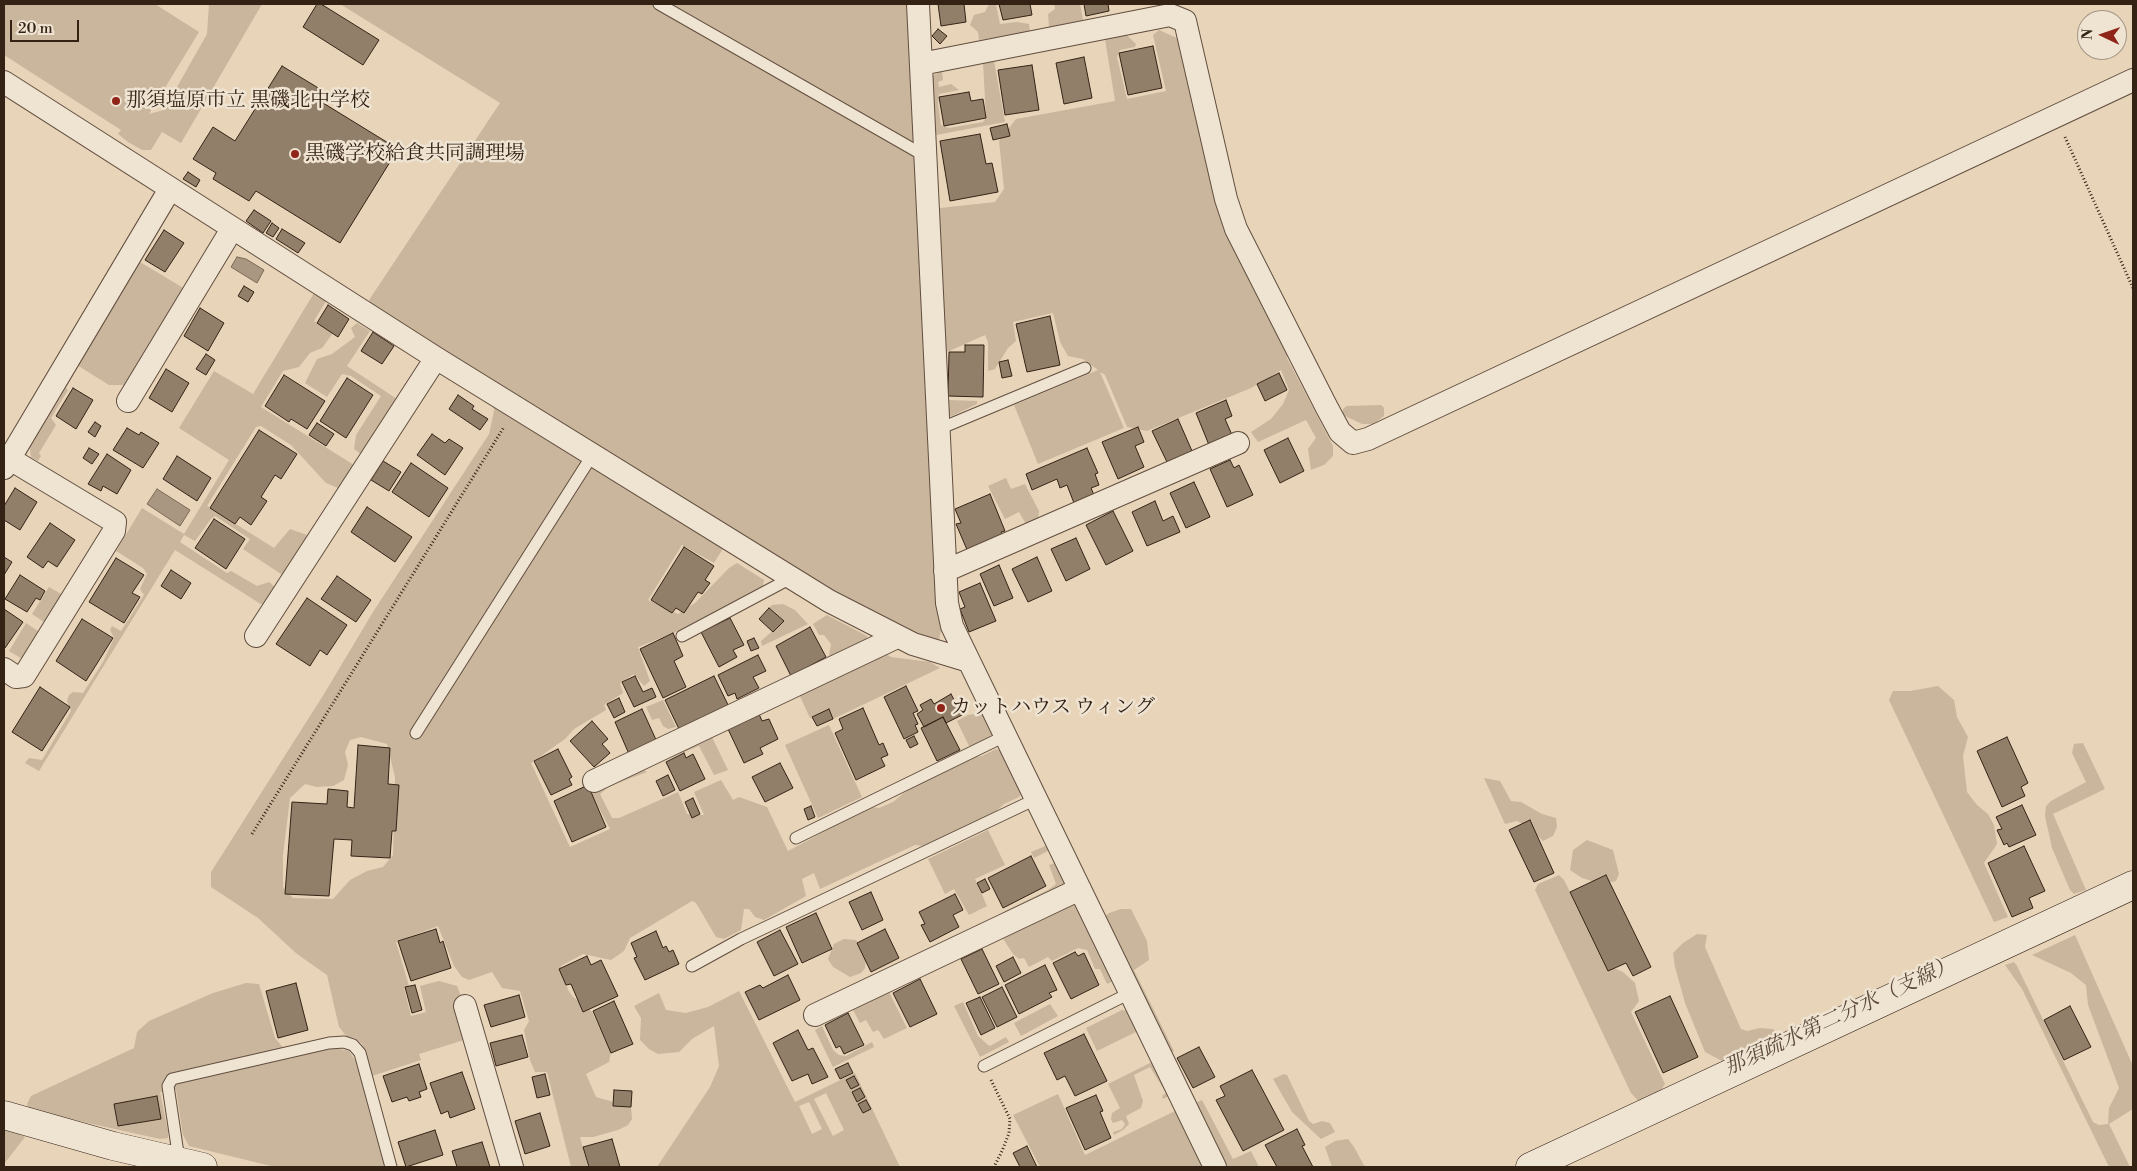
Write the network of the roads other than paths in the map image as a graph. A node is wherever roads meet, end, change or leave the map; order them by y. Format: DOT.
graph roads {
  1 [pos="659,4"];
  2 [pos="918,4"];
  3 [pos="921,64"];
  4 [pos="2133,80"];
  5 [pos="4,82"];
  6 [pos="925,156"];
  7 [pos="170,189"];
  8 [pos="232,229"];
  9 [pos="436,358"];
  10 [pos="1085,368"];
  11 [pos="128,401"];
  12 [pos="938,429"];
  13 [pos="1238,443"];
  14 [pos="593,454"];
  15 [pos="7,464"];
  16 [pos="945,571"];
  17 [pos="791,578"];
  18 [pos="256,636"];
  19 [pos="682,636"];
  20 [pos="898,638"];
  21 [pos="969,661"];
  22 [pos="4,670"];
  23 [pos="416,733"];
  24 [pos="1005,736"];
  25 [pos="594,781"];
  26 [pos="1036,799"];
  27 [pos="796,838"];
  28 [pos="2133,885"];
  29 [pos="1080,889"];
  30 [pos="692,966"];
  31 [pos="1130,993"];
  32 [pos="465,1006"];
  33 [pos="815,1015"];
  34 [pos="984,1066"];
  35 [pos="4,1115"];
  36 [pos="191,1165"];
  37 [pos="391,1167"];
  38 [pos="512,1167"];
  39 [pos="1215,1167"];
  40 [pos="1530,1167"];
  1 -- 6 [label="lane"];
  2 -- 3 [label="street"];
  3 -- 4 [label="street"];
  3 -- 6 [label="street"];
  5 -- 7 [label="street"];
  6 -- 12 [label="street"];
  7 -- 8 [label="street"];
  7 -- 15 [label="street"];
  8 -- 9 [label="street"];
  8 -- 11 [label="street"];
  9 -- 14 [label="street"];
  9 -- 18 [label="street"];
  10 -- 12 [label="lane"];
  12 -- 16 [label="street"];
  13 -- 16 [label="street"];
  14 -- 17 [label="street"];
  14 -- 23 [label="lane"];
  15 -- 22 [label="street"];
  16 -- 21 [label="street"];
  17 -- 19 [label="lane"];
  17 -- 20 [label="street"];
  20 -- 21 [label="street"];
  20 -- 25 [label="street"];
  21 -- 24 [label="street"];
  24 -- 26 [label="street"];
  24 -- 27 [label="lane"];
  26 -- 29 [label="street"];
  26 -- 30 [label="lane"];
  28 -- 40 [label="street"];
  29 -- 31 [label="street"];
  29 -- 33 [label="street"];
  31 -- 34 [label="lane"];
  31 -- 39 [label="street"];
  32 -- 38 [label="street"];
  35 -- 36 [label="street"];
  36 -- 37 [label="lane"];
}
